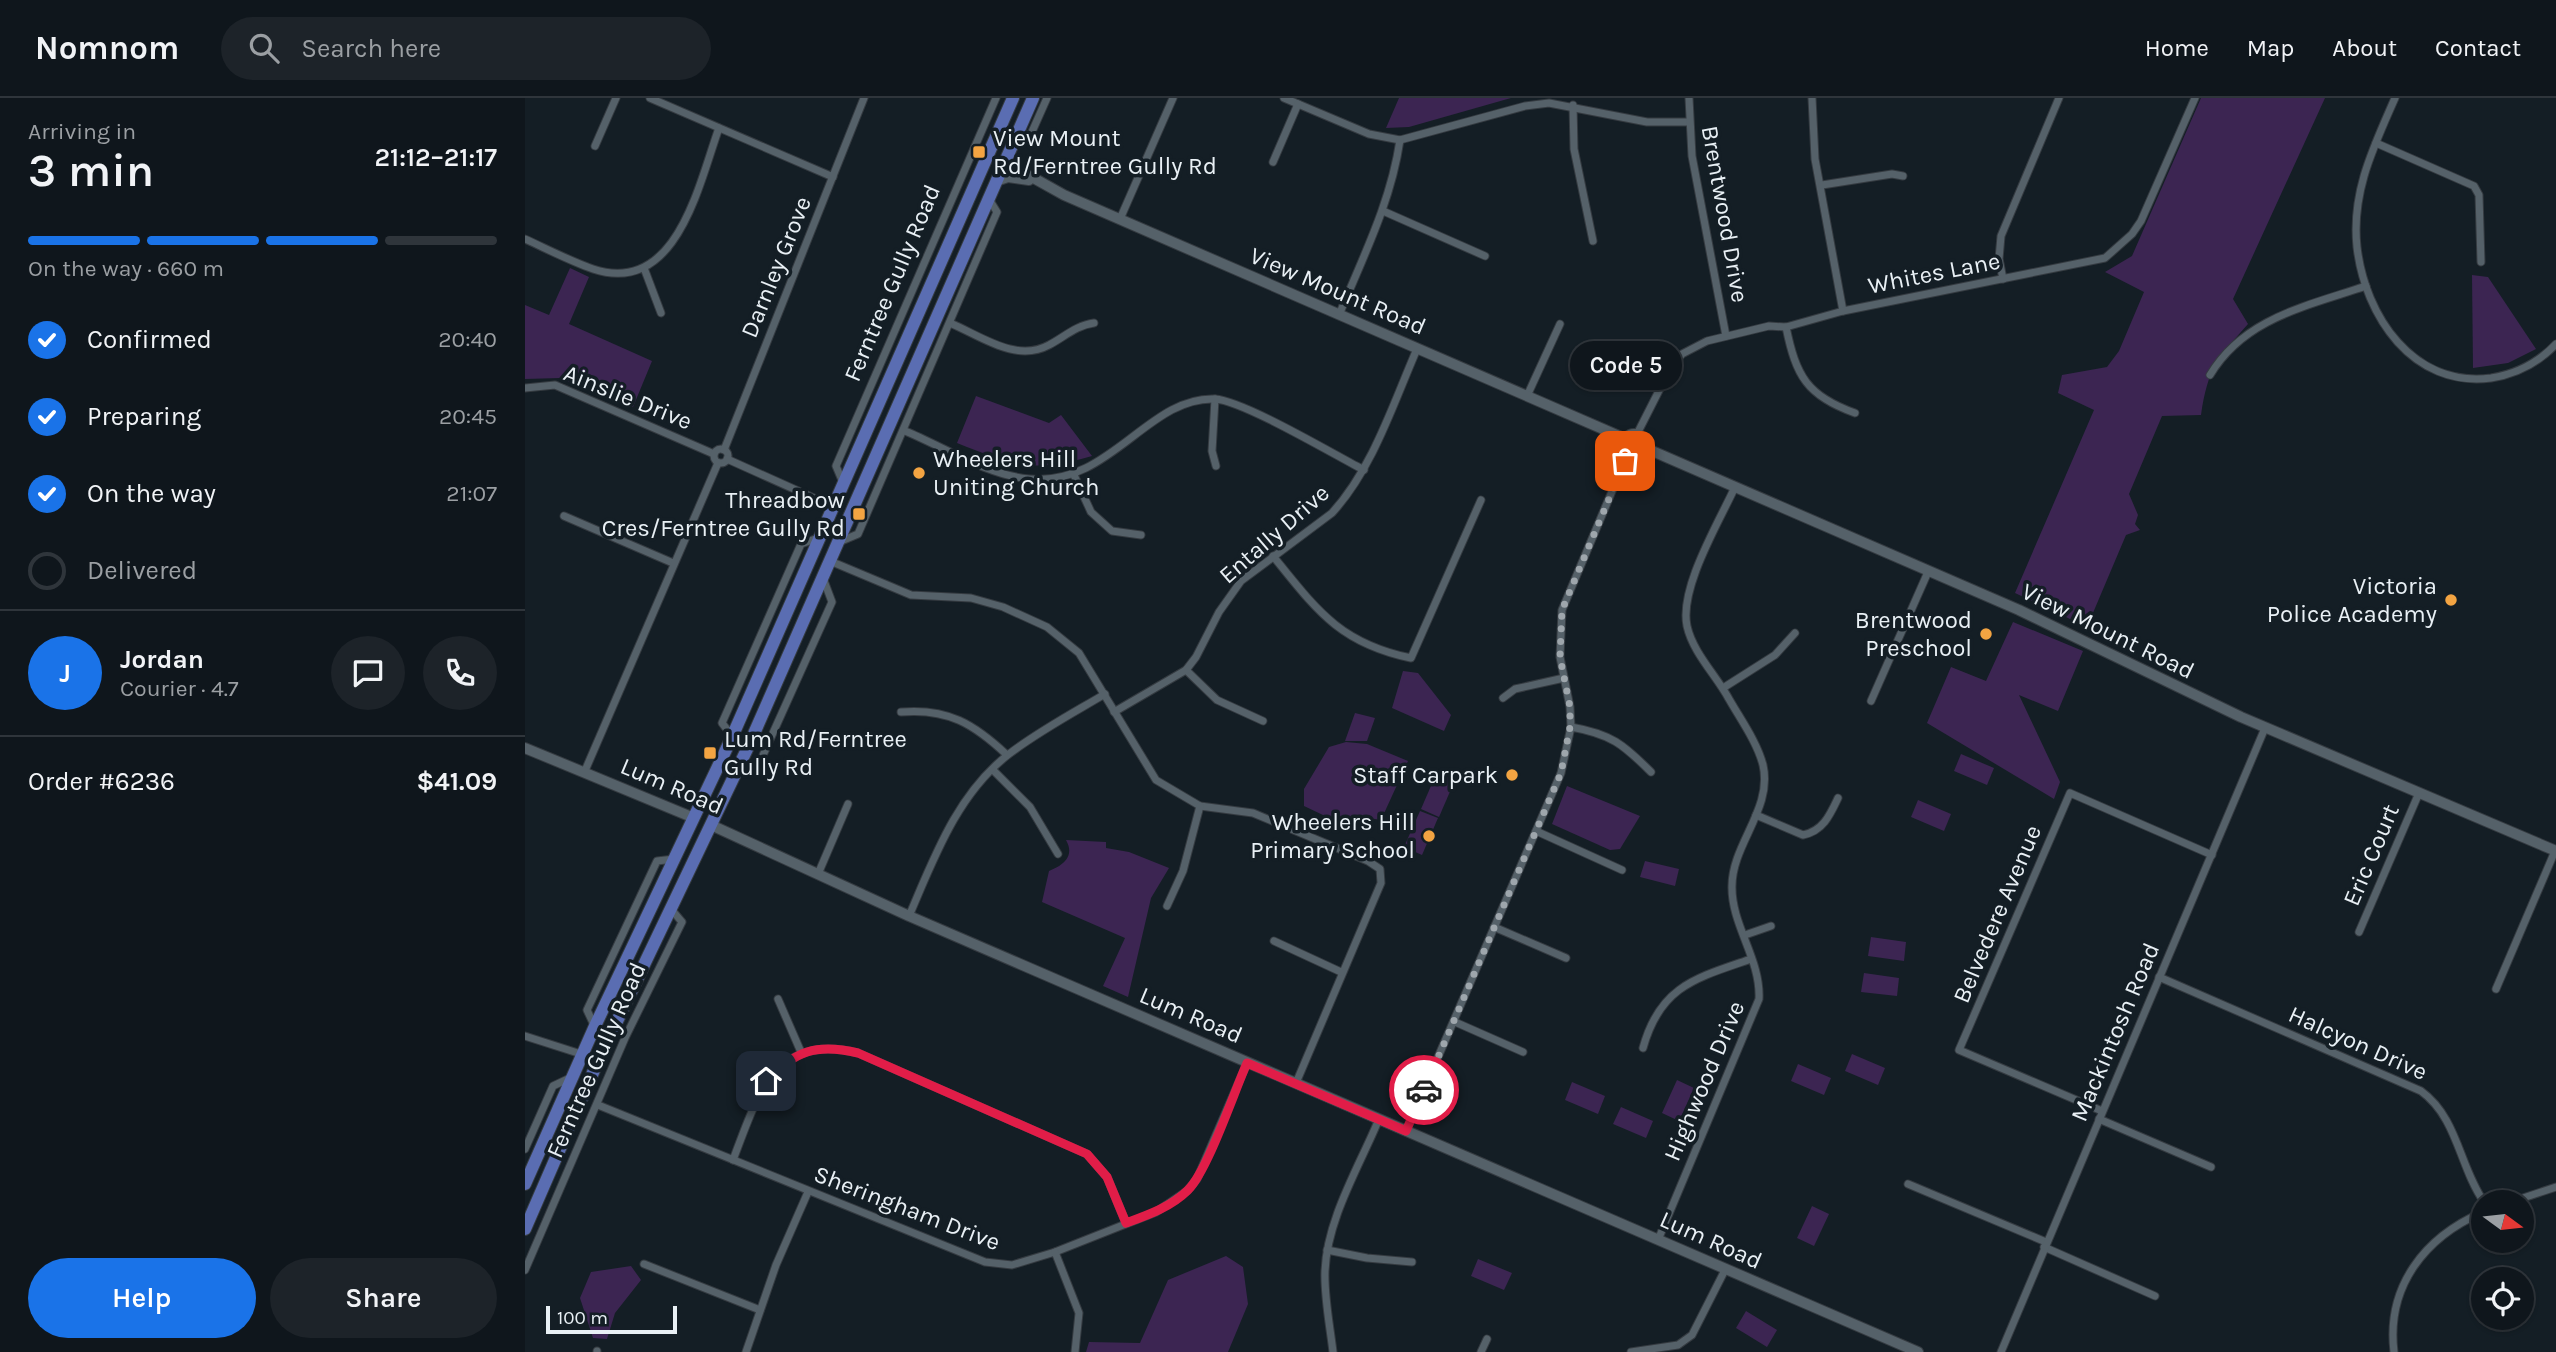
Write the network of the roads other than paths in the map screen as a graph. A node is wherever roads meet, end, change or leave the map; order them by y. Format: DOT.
graph roads {
  1 [pos="616,98"];
  2 [pos="650,98"];
  3 [pos="865,98"];
  4 [pos="996,98"];
  5 [pos="1033,98"];
  6 [pos="1047,98"];
  7 [pos="1173,98"];
  8 [pos="1284,98"];
  9 [pos="1689,98"];
  10 [pos="1812,98"];
  11 [pos="2059,98"];
  12 [pos="2195,98"];
  13 [pos="2395,98"];
  14 [pos="1008,99"];
  15 [pos="1298,104"];
  16 [pos="1573,105"];
  17 [pos="1689,122"];
  18 [pos="719,128"];
  19 [pos="1016,136"];
  20 [pos="1401,140"];
  21 [pos="2376,143"];
  22 [pos="595,146"];
  23 [pos="985,161"];
  24 [pos="1005,162"];
  25 [pos="1273,162"];
  26 [pos="1903,176"];
  27 [pos="833,177"];
  28 [pos="996,181"];
  29 [pos="1035,181"];
  30 [pos="1822,185"];
  31 [pos="989,199"];
  32 [pos="1383,211"];
  33 [pos="1120,219"];
  34 [pos="525,239"];
  35 [pos="1593,241"];
  36 [pos="1485,256"];
  37 [pos="2481,262"];
  38 [pos="643,268"];
  39 [pos="2003,279"];
  40 [pos="2366,286"];
  41 [pos="1843,311"];
  42 [pos="661,313"];
  43 [pos="1339,315"];
  44 [pos="950,323"];
  45 [pos="1094,323"];
  46 [pos="1560,324"];
  47 [pos="1787,327"];
  48 [pos="1726,336"];
  49 [pos="2556,344"];
  50 [pos="1417,349"];
  51 [pos="2210,375"];
  52 [pos="525,388"];
  53 [pos="1527,397"];
  54 [pos="1215,399"];
  55 [pos="1855,413"];
  56 [pos="905,431"];
  57 [pos="1637,434"];
  58 [pos="1626,439"];
  59 [pos="1643,447"];
  60 [pos="724,450"];
  61 [pos="1629,451"];
  62 [pos="714,454"];
  63 [pos="727,459"];
  64 [pos="718,463"];
  65 [pos="1216,466"];
  66 [pos="1364,470"];
  67 [pos="1074,475"];
  68 [pos="845,485"];
  69 [pos="1735,487"];
  70 [pos="1481,500"];
  71 [pos="835,507"];
  72 [pos="851,513"];
  73 [pos="564,516"];
  74 [pos="1140,535"];
  75 [pos="839,542"];
  76 [pos="1273,556"];
  77 [pos="830,561"];
  78 [pos="673,563"];
  79 [pos="1929,572"];
  80 [pos="823,577"];
  81 [pos="1795,633"];
  82 [pos="1186,670"];
  83 [pos="1564,678"];
  84 [pos="1723,688"];
  85 [pos="1105,694"];
  86 [pos="1503,698"];
  87 [pos="1871,701"];
  88 [pos="901,712"];
  89 [pos="1114,712"];
  90 [pos="1263,720"];
  91 [pos="1570,727"];
  92 [pos="2265,727"];
  93 [pos="733,737"];
  94 [pos="749,745"];
  95 [pos="525,748"];
  96 [pos="1007,755"];
  97 [pos="993,770"];
  98 [pos="1651,772"];
  99 [pos="584,773"];
  100 [pos="735,775"];
  101 [pos="2419,793"];
  102 [pos="1838,798"];
  103 [pos="848,804"];
  104 [pos="1200,806"];
  105 [pos="1756,815"];
  106 [pos="694,818"];
  107 [pos="711,825"];
  108 [pos="1536,831"];
  109 [pos="2555,851"];
  110 [pos="1058,854"];
  111 [pos="2211,855"];
  112 [pos="675,859"];
  113 [pos="1622,870"];
  114 [pos="818,874"];
  115 [pos="655,902"];
  116 [pos="1167,906"];
  117 [pos="670,909"];
  118 [pos="909,916"];
  119 [pos="1771,926"];
  120 [pos="1494,927"];
  121 [pos="2359,932"];
  122 [pos="1745,935"];
  123 [pos="1274,941"];
  124 [pos="1566,958"];
  125 [pos="1751,959"];
  126 [pos="1341,972"];
  127 [pos="2159,976"];
  128 [pos="2496,989"];
  129 [pos="778,999"];
  130 [pos="1455,1022"];
  131 [pos="594,1026"];
  132 [pos="525,1036"];
  133 [pos="1643,1048"];
  134 [pos="801,1052"];
  135 [pos="1523,1052"];
  136 [pos="582,1055"];
  137 [pos="598,1060"];
  138 [pos="1247,1063"];
  139 [pos="572,1077"];
  140 [pos="1296,1083"];
  141 [pos="598,1105"];
  142 [pos="2102,1111"];
  143 [pos="1379,1119"];
  144 [pos="2099,1119"];
  145 [pos="1406,1131"];
  146 [pos="525,1149"];
  147 [pos="733,1160"];
  148 [pos="2211,1167"];
  149 [pos="525,1184"];
  150 [pos="1908,1184"];
  151 [pos="2556,1187"];
  152 [pos="2477,1190"];
  153 [pos="808,1192"];
  154 [pos="2534,1194"];
  155 [pos="2471,1219"];
  156 [pos="1126,1223"];
  157 [pos="525,1229"];
  158 [pos="1658,1240"];
  159 [pos="2045,1245"];
  160 [pos="1327,1251"];
  161 [pos="1055,1252"];
  162 [pos="1412,1262"];
  163 [pos="644,1264"];
  164 [pos="525,1270"];
  165 [pos="1725,1270"];
  166 [pos="2155,1296"];
  167 [pos="760,1310"];
  168 [pos="1487,1339"];
  169 [pos="746,1352"];
  170 [pos="1075,1352"];
  171 [pos="1333,1352"];
  172 [pos="1481,1352"];
  173 [pos="1632,1352"];
  174 [pos="1918,1352"];
  175 [pos="2001,1352"];
  176 [pos="2394,1352"];
  1 -- 22 [label="street"];
  2 -- 18 [label="street"];
  3 -- 27 [label="street, Darnley Grove"];
  4 -- 68 [label="street, Ferntree Gully Road"];
  5 -- 19 [label="main road, Ferntree Gully Road"];
  6 -- 19 [label="street"];
  7 -- 33 [label="street"];
  8 -- 15 [label="street"];
  9 -- 17 [label="street, Brentwood Drive"];
  10 -- 30 [label="street"];
  11 -- 39 [label="street"];
  12 -- 39 [label="street, Whites Lane"];
  13 -- 21 [label="street"];
  14 -- 23 [label="main road, Ferntree Gully Road"];
  15 -- 20 [label="street"];
  15 -- 25 [label="street"];
  16 -- 17 [label="street"];
  16 -- 20 [label="street"];
  16 -- 35 [label="street"];
  17 -- 48 [label="street, Brentwood Drive"];
  18 -- 27 [label="street"];
  18 -- 38 [label="street"];
  19 -- 24 [label="main road, Ferntree Gully Road"];
  20 -- 32 [label="street"];
  21 -- 37 [label="street"];
  21 -- 40 [label="street"];
  23 -- 24 [label="main road"];
  23 -- 68 [label="main road, Ferntree Gully Road"];
  24 -- 28 [label="main road, Ferntree Gully Road"];
  24 -- 29 [label="street, View Mount Road"];
  26 -- 30 [label="street"];
  27 -- 60 [label="street, Darnley Grove"];
  28 -- 29 [label="street, View Mount Road"];
  28 -- 31 [label="main road, Ferntree Gully Road"];
  29 -- 33 [label="street, View Mount Road"];
  30 -- 41 [label="street"];
  31 -- 44 [label="street, Ferntree Gully Road"];
  31 -- 72 [label="main road, Ferntree Gully Road"];
  32 -- 36 [label="street"];
  32 -- 43 [label="street"];
  33 -- 43 [label="street, View Mount Road"];
  34 -- 38 [label="street"];
  38 -- 42 [label="street"];
  39 -- 41 [label="street, Whites Lane"];
  40 -- 49 [label="street"];
  40 -- 51 [label="street"];
  41 -- 47 [label="street, Whites Lane"];
  43 -- 50 [label="street, View Mount Road"];
  44 -- 45 [label="street"];
  44 -- 56 [label="street, Ferntree Gully Road"];
  46 -- 53 [label="street"];
  47 -- 48 [label="street, Whites Lane"];
  47 -- 55 [label="street"];
  48 -- 57 [label="street, Whites Lane"];
  50 -- 53 [label="street, View Mount Road"];
  50 -- 66 [label="street, Entally Drive"];
  52 -- 62 [label="street, Ainslie Drive"];
  53 -- 58 [label="street, View Mount Road"];
  54 -- 65 [label="street"];
  54 -- 66 [label="street"];
  54 -- 67 [label="street"];
  56 -- 67 [label="street"];
  56 -- 75 [label="street, Ferntree Gully Road"];
  57 -- 58 [label="street"];
  57 -- 59 [label="street"];
  58 -- 61 [label="street"];
  59 -- 61 [label="street"];
  59 -- 69 [label="street, View Mount Road"];
  60 -- 62 [label="street"];
  60 -- 63 [label="street"];
  61 -- 83 [label="street"];
  62 -- 64 [label="street"];
  63 -- 64 [label="street"];
  63 -- 71 [label="street"];
  64 -- 78 [label="street"];
  66 -- 76 [label="street, Entally Drive"];
  67 -- 74 [label="street"];
  68 -- 71 [label="main road, Ferntree Gully Road"];
  69 -- 79 [label="street, View Mount Road"];
  69 -- 84 [label="street, Highwood Drive"];
  70 -- 76 [label="street"];
  71 -- 72 [label="main road"];
  71 -- 93 [label="main road, Ferntree Gully Road"];
  72 -- 75 [label="main road, Ferntree Gully Road"];
  73 -- 78 [label="street"];
  75 -- 77 [label="main road, Ferntree Gully Road"];
  76 -- 82 [label="street, Entally Drive"];
  77 -- 80 [label="main road, Ferntree Gully Road"];
  77 -- 85 [label="street"];
  78 -- 99 [label="street"];
  79 -- 87 [label="street"];
  79 -- 92 [label="street, View Mount Road"];
  80 -- 94 [label="main road, Ferntree Gully Road"];
  80 -- 100 [label="street, Ferntree Gully Road"];
  81 -- 84 [label="street"];
  82 -- 89 [label="street, Entally Drive"];
  82 -- 90 [label="street"];
  83 -- 86 [label="street"];
  83 -- 91 [label="street"];
  84 -- 105 [label="street, Highwood Drive"];
  85 -- 89 [label="street"];
  85 -- 96 [label="street"];
  88 -- 96 [label="street"];
  89 -- 104 [label="street"];
  91 -- 98 [label="street"];
  91 -- 108 [label="street"];
  92 -- 101 [label="street, View Mount Road"];
  92 -- 111 [label="street, Mackintosh Road"];
  93 -- 94 [label="main road"];
  93 -- 106 [label="main road, Ferntree Gully Road"];
  94 -- 100 [label="main road, Ferntree Gully Road"];
  95 -- 99 [label="street, Lum Road"];
  96 -- 97 [label="street"];
  97 -- 110 [label="street"];
  97 -- 118 [label="street"];
  99 -- 106 [label="street, Lum Road"];
  100 -- 107 [label="main road, Ferntree Gully Road"];
  101 -- 109 [label="street, View Mount Road"];
  101 -- 121 [label="street, Eric Court"];
  102 -- 105 [label="street"];
  103 -- 114 [label="street"];
  104 -- 116 [label="street"];
  104 -- 126 [label="street"];
  105 -- 122 [label="street, Highwood Drive"];
  106 -- 107 [label="main road, Lum Road"];
  106 -- 112 [label="main road, Ferntree Gully Road"];
  107 -- 114 [label="street, Lum Road"];
  107 -- 117 [label="main road, Ferntree Gully Road"];
  108 -- 113 [label="street"];
  108 -- 120 [label="street"];
  109 -- 128 [label="street"];
  111 -- 127 [label="street, Mackintosh Road"];
  111 -- 142 [label="street, Belvedere Avenue"];
  112 -- 115 [label="main road, Ferntree Gully Road"];
  112 -- 131 [label="street, Ferntree Gully Road"];
  114 -- 118 [label="street, Lum Road"];
  115 -- 117 [label="main road"];
  115 -- 131 [label="main road, Ferntree Gully Road"];
  117 -- 137 [label="main road, Ferntree Gully Road"];
  117 -- 141 [label="street, Ferntree Gully Road"];
  118 -- 138 [label="street, Lum Road"];
  119 -- 122 [label="street"];
  120 -- 124 [label="street"];
  120 -- 130 [label="street"];
  122 -- 125 [label="street, Highwood Drive"];
  123 -- 126 [label="street"];
  125 -- 133 [label="street"];
  125 -- 158 [label="street, Highwood Drive"];
  126 -- 140 [label="street"];
  127 -- 142 [label="street, Mackintosh Road"];
  127 -- 152 [label="street, Halcyon Drive"];
  129 -- 134 [label="street"];
  130 -- 135 [label="street"];
  130 -- 145 [label="street"];
  131 -- 136 [label="main road, Ferntree Gully Road"];
  132 -- 136 [label="street"];
  134 -- 147 [label="street"];
  134 -- 156 [label="street"];
  136 -- 137 [label="main road"];
  136 -- 139 [label="main road, Ferntree Gully Road"];
  137 -- 157 [label="main road, Ferntree Gully Road"];
  138 -- 140 [label="street, Lum Road"];
  138 -- 156 [label="street, Sheringham Drive"];
  139 -- 146 [label="street"];
  139 -- 149 [label="main road, Ferntree Gully Road"];
  140 -- 143 [label="street, Lum Road"];
  141 -- 147 [label="street, Sheringham Drive"];
  141 -- 164 [label="street, Ferntree Gully Road"];
  142 -- 144 [label="street, Mackintosh Road"];
  143 -- 145 [label="street, Lum Road"];
  143 -- 160 [label="street"];
  144 -- 148 [label="street"];
  144 -- 159 [label="street, Mackintosh Road"];
  145 -- 158 [label="street, Lum Road"];
  147 -- 153 [label="street, Sheringham Drive"];
  150 -- 159 [label="street"];
  151 -- 154 [label="street"];
  153 -- 161 [label="street, Sheringham Drive"];
  153 -- 167 [label="street"];
  155 -- 176 [label="street"];
  156 -- 161 [label="street, Sheringham Drive"];
  158 -- 165 [label="street, Lum Road"];
  159 -- 166 [label="street"];
  159 -- 175 [label="street, Mackintosh Road"];
  160 -- 162 [label="street"];
  160 -- 171 [label="street"];
  161 -- 170 [label="street"];
  163 -- 167 [label="street"];
  165 -- 173 [label="street"];
  165 -- 174 [label="street, Lum Road"];
  167 -- 169 [label="street"];
  168 -- 172 [label="street"];
}
